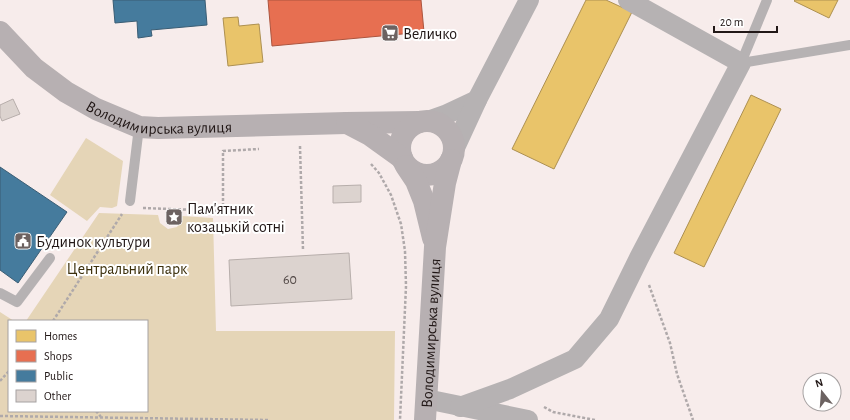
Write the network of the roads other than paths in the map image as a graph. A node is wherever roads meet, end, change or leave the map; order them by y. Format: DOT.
graph roads {
  1 [pos="529,0"];
  2 [pos="628,0"];
  3 [pos="767,0"];
  4 [pos="0,32"];
  5 [pos="850,45"];
  6 [pos="741,63"];
  7 [pos="477,100"];
  8 [pos="423,121"];
  9 [pos="346,123"];
  10 [pos="139,127"];
  11 [pos="452,156"];
  12 [pos="404,162"];
  13 [pos="130,201"];
  14 [pos="435,247"];
  15 [pos="50,258"];
  16 [pos="0,293"];
  17 [pos="426,399"];
  18 [pos="460,406"];
  19 [pos="425,420"];
  20 [pos="528,420"];
  1 -- 7 [label="street"];
  2 -- 6 [label="street"];
  3 -- 6 [label="lane"];
  4 -- 10 [label="main road, Володимирська вулиця"];
  5 -- 6 [label="lane"];
  6 -- 18 [label="street"];
  7 -- 8 [label="street"];
  7 -- 11 [label="street"];
  8 -- 9 [label="main road, Володимирська вулиця"];
  8 -- 11 [label="main road"];
  8 -- 12 [label="main road"];
  9 -- 10 [label="main road, Володимирська вулиця"];
  9 -- 12 [label="main road, Володимирська вулиця"];
  10 -- 13 [label="lane"];
  11 -- 12 [label="main road"];
  11 -- 14 [label="main road, Володимирська вулиця"];
  12 -- 14 [label="main road, Володимирська вулиця"];
  14 -- 17 [label="main road, Володимирська вулиця"];
  15 -- 16 [label="lane"];
  17 -- 18 [label="street"];
  17 -- 19 [label="main road, Володимирська вулиця"];
  18 -- 20 [label="street"];
}
